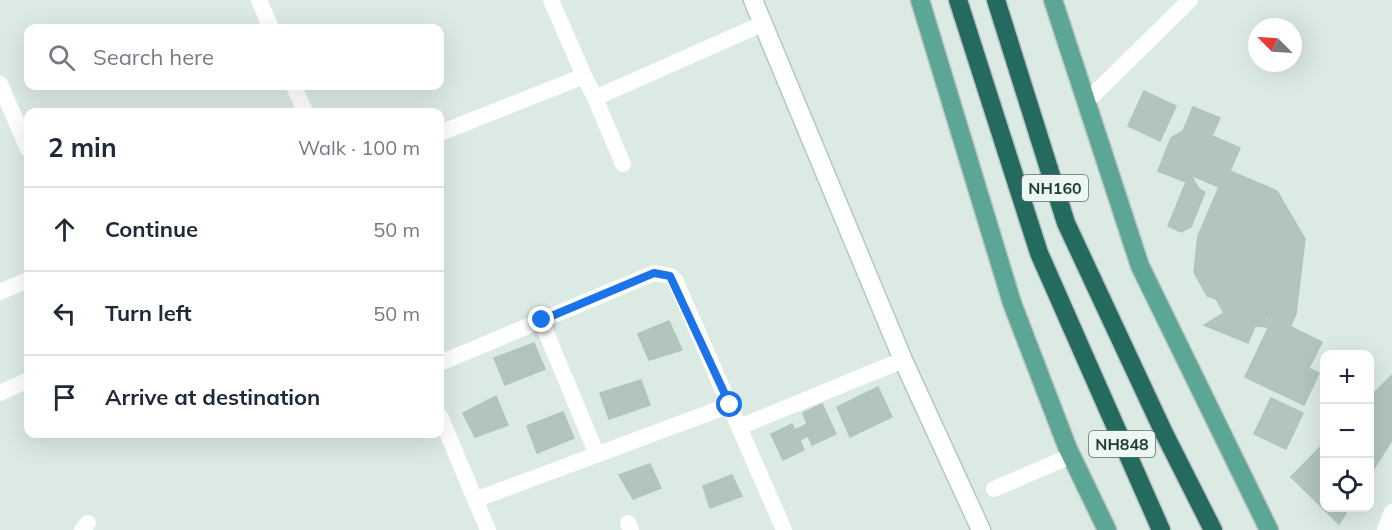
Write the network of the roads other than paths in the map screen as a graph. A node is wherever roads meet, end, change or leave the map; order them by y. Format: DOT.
graph roads {
  1 [pos="259,0"];
  2 [pos="551,0"];
  3 [pos="753,0"];
  4 [pos="920,0"];
  5 [pos="958,0"];
  6 [pos="996,0"];
  7 [pos="1053,0"];
  8 [pos="1190,0"];
  9 [pos="269,24"];
  10 [pos="762,24"];
  11 [pos="584,76"];
  12 [pos="0,84"];
  13 [pos="296,90"];
  14 [pos="595,98"];
  15 [pos="1086,102"];
  16 [pos="4,104"];
  17 [pos="303,108"];
  18 [pos="444,131"];
  19 [pos="24,142"];
  20 [pos="623,164"];
  21 [pos="24,282"];
  22 [pos="0,292"];
  23 [pos="542,320"];
  24 [pos="1084,357"];
  25 [pos="903,360"];
  26 [pos="444,361"];
  27 [pos="1134,369"];
  28 [pos="24,382"];
  29 [pos="0,393"];
  30 [pos="730,405"];
  31 [pos="444,426"];
  32 [pos="739,427"];
  33 [pos="597,455"];
  34 [pos="1071,456"];
  35 [pos="994,489"];
  36 [pos="475,500"];
  37 [pos="1392,512"];
  38 [pos="488,530"];
  39 [pos="784,530"];
  40 [pos="981,530"];
  41 [pos="1107,530"];
  42 [pos="1161,530"];
  43 [pos="1213,530"];
  44 [pos="1269,530"];
  45 [pos="1384,530"];
  1 -- 9 [label="street"];
  2 -- 11 [label="street"];
  3 -- 10 [label="street"];
  4 -- 34 [label="main road"];
  5 -- 24 [label="highway, NH160"];
  6 -- 27 [label="highway, NH160"];
  7 -- 15 [label="main road"];
  8 -- 15 [label="street"];
  10 -- 14 [label="street"];
  10 -- 25 [label="street"];
  11 -- 14 [label="street"];
  11 -- 18 [label="street"];
  12 -- 16 [label="street"];
  13 -- 17 [label="street"];
  14 -- 20 [label="street"];
  15 -- 44 [label="main road"];
  16 -- 19 [label="street"];
  21 -- 22 [label="street"];
  23 -- 26 [label="street"];
  23 -- 30 [label="street"];
  23 -- 33 [label="street"];
  24 -- 42 [label="highway, NH848"];
  25 -- 32 [label="street"];
  25 -- 40 [label="street"];
  27 -- 43 [label="highway, NH848"];
  28 -- 29 [label="street"];
  30 -- 32 [label="street"];
  30 -- 33 [label="street"];
  31 -- 36 [label="street"];
  32 -- 39 [label="street"];
  33 -- 36 [label="street"];
  34 -- 35 [label="street"];
  34 -- 41 [label="main road"];
  36 -- 38 [label="street"];
  37 -- 45 [label="street"];
}
